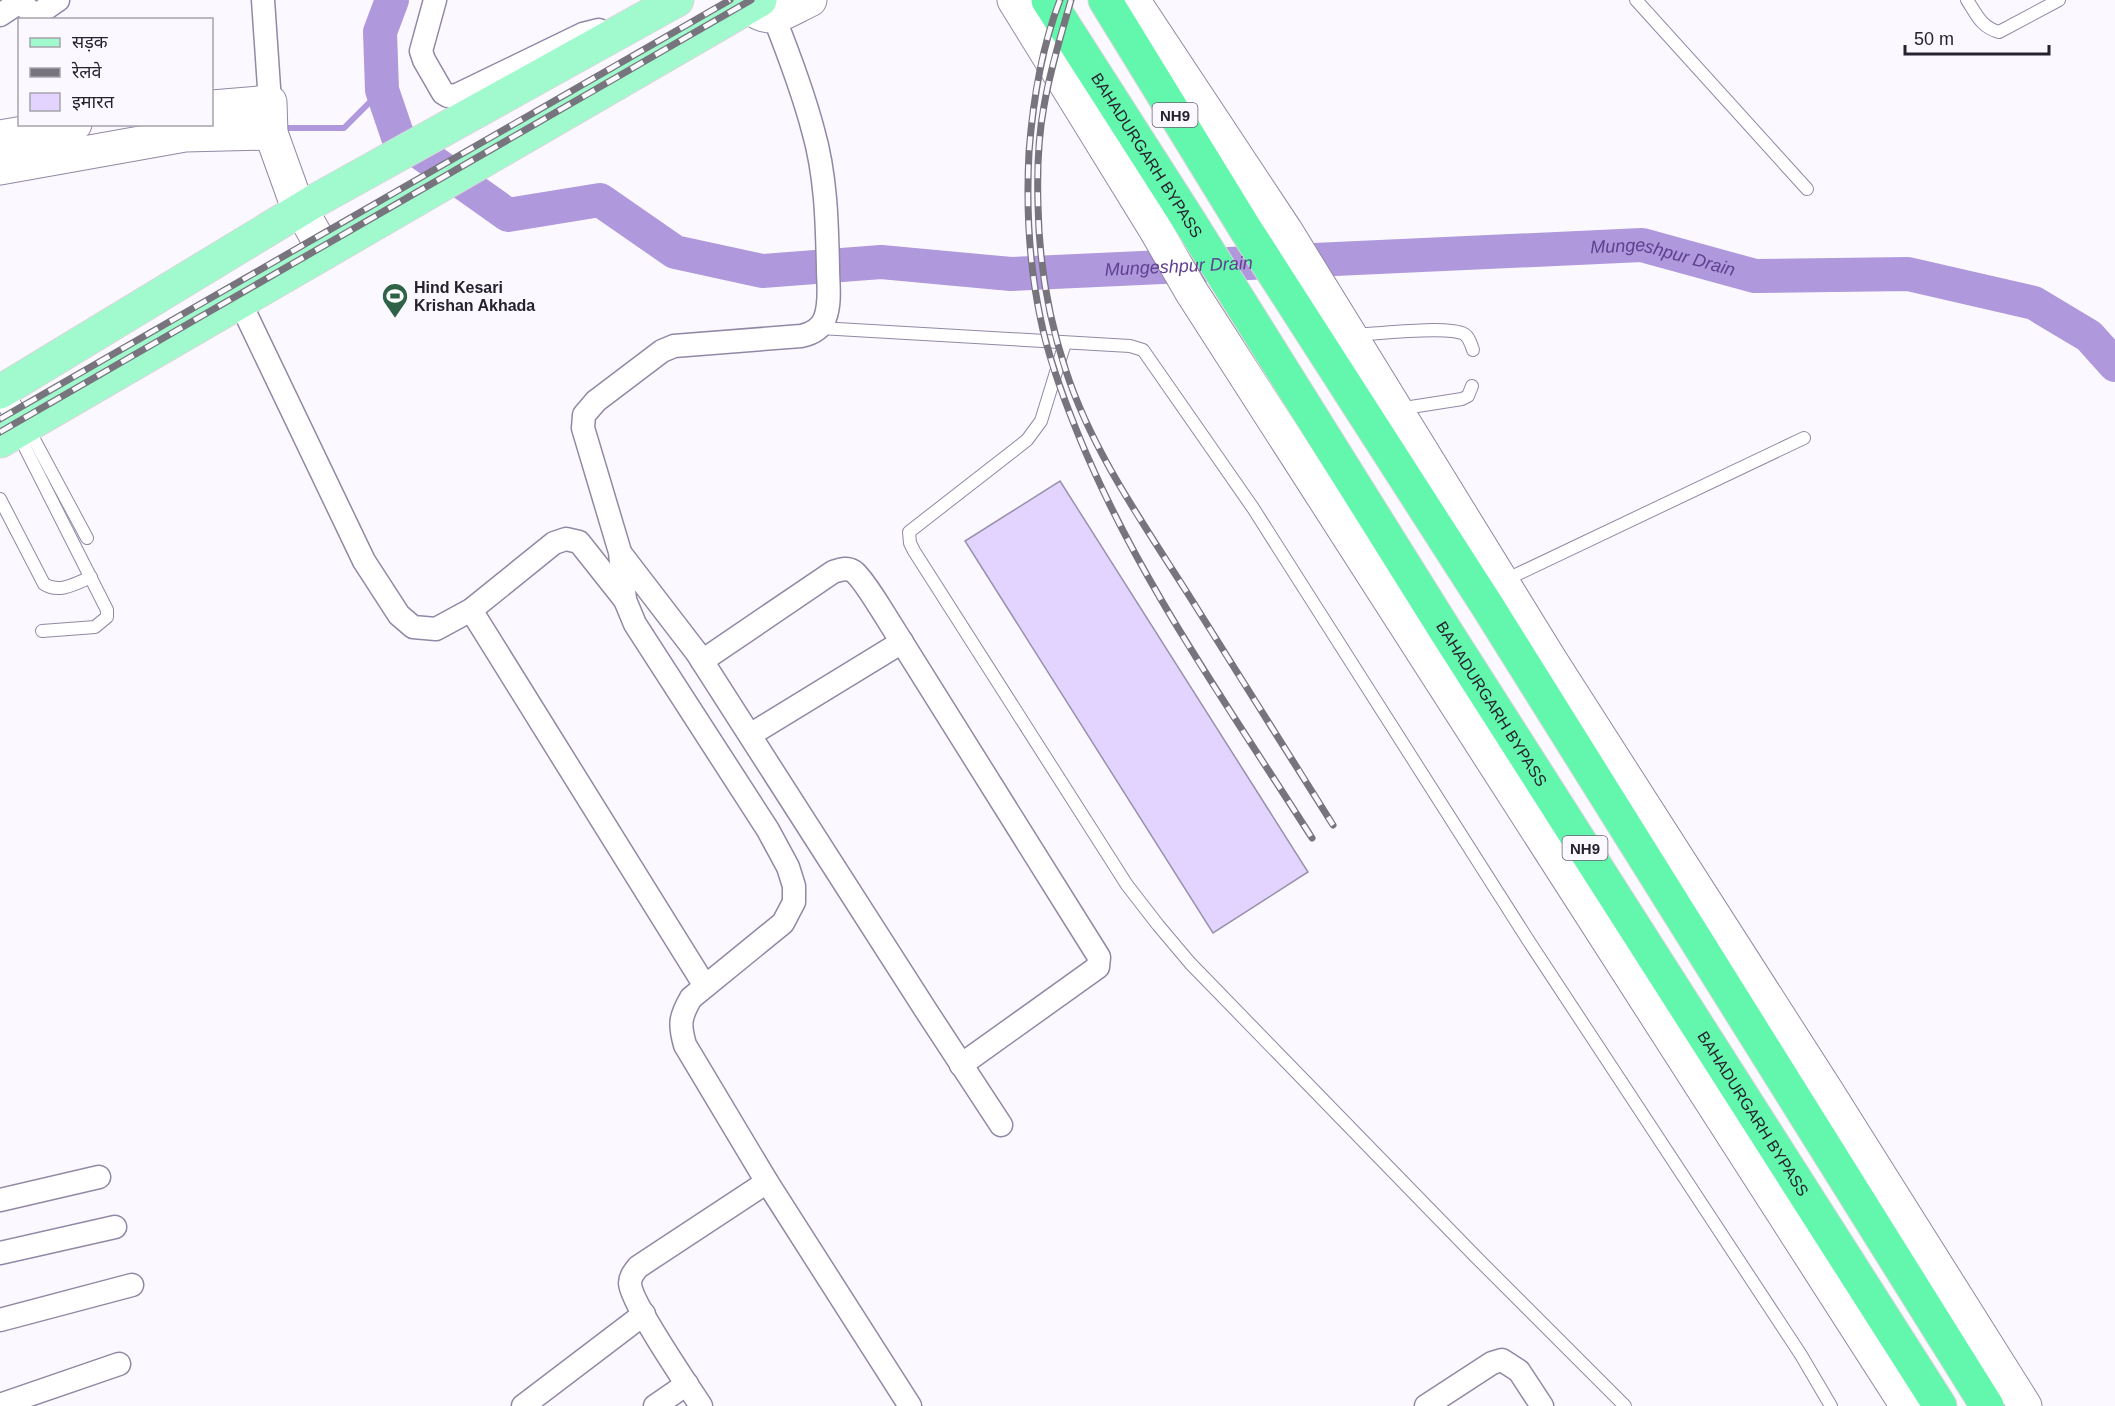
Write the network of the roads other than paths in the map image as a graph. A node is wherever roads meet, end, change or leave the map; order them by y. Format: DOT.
graph roads {
  1 [pos="58,0"];
  2 [pos="263,0"];
  3 [pos="435,0"];
  4 [pos="677,0"];
  5 [pos="810,0"];
  6 [pos="1014,0"];
  7 [pos="1048,0"];
  8 [pos="1105,0"];
  9 [pos="1133,0"];
  10 [pos="1636,0"];
  11 [pos="1967,0"];
  12 [pos="2058,0"];
  13 [pos="21,1"];
  14 [pos="757,6"];
  15 [pos="0,15"];
  16 [pos="638,21"];
  17 [pos="213,107"];
  18 [pos="270,116"];
  19 [pos="63,126"];
  20 [pos="0,137"];
  21 [pos="0,168"];
  22 [pos="1807,189"];
  23 [pos="307,205"];
  24 [pos="328,250"];
  25 [pos="240,302"];
  26 [pos="820,328"];
  27 [pos="1350,335"];
  28 [pos="1065,343"];
  29 [pos="1473,350"];
  30 [pos="1472,386"];
  31 [pos="2,392"];
  32 [pos="1396,410"];
  33 [pos="15,433"];
  34 [pos="1804,438"];
  35 [pos="0,499"];
  36 [pos="87,538"];
  37 [pos="621,552"];
  38 [pos="91,577"];
  39 [pos="1502,582"];
  40 [pos="626,600"];
  41 [pos="471,610"];
  42 [pos="42,631"];
  43 [pos="902,642"];
  44 [pos="702,661"];
  45 [pos="750,735"];
  46 [pos="705,986"];
  47 [pos="961,1065"];
  48 [pos="1001,1125"];
  49 [pos="1817,1134"];
  50 [pos="1769,1163"];
  51 [pos="99,1177"];
  52 [pos="767,1182"];
  53 [pos="0,1200"];
  54 [pos="115,1227"];
  55 [pos="0,1253"];
  56 [pos="132,1285"];
  57 [pos="644,1314"];
  58 [pos="0,1320"];
  59 [pos="119,1364"];
  60 [pos="687,1384"];
  61 [pos="0,1404"];
  62 [pos="524,1406"];
  63 [pos="655,1406"];
  64 [pos="701,1406"];
  65 [pos="910,1406"];
  66 [pos="1426,1406"];
  67 [pos="1542,1406"];
  68 [pos="1625,1406"];
  69 [pos="1831,1406"];
  70 [pos="1907,1406"];
  71 [pos="1940,1406"];
  72 [pos="1987,1406"];
  73 [pos="2025,1406"];
  1 -- 13 [label="street"];
  2 -- 18 [label="street"];
  3 -- 16 [label="street"];
  4 -- 16 [label="main road"];
  5 -- 14 [label="main road"];
  6 -- 50 [label="main road"];
  7 -- 50 [label="highway, BAHADURGARH BYPASS / NH9"];
  8 -- 49 [label="highway, NH9"];
  9 -- 27 [label="main road"];
  10 -- 22 [label="lane"];
  11 -- 12 [label="lane"];
  13 -- 15 [label="street"];
  14 -- 24 [label="main road"];
  14 -- 26 [label="street"];
  16 -- 23 [label="main road"];
  17 -- 18 [label="main road"];
  18 -- 21 [label="main road"];
  18 -- 23 [label="main road"];
  19 -- 20 [label="main road"];
  23 -- 24 [label="main road"];
  23 -- 31 [label="main road"];
  24 -- 25 [label="main road"];
  25 -- 33 [label="main road"];
  25 -- 41 [label="street"];
  26 -- 28 [label="lane"];
  26 -- 37 [label="street"];
  27 -- 29 [label="lane"];
  27 -- 32 [label="main road"];
  28 -- 68 [label="lane"];
  28 -- 69 [label="lane"];
  30 -- 32 [label="lane"];
  31 -- 33 [label="lane"];
  32 -- 39 [label="main road"];
  33 -- 36 [label="lane"];
  33 -- 38 [label="lane"];
  34 -- 39 [label="lane"];
  35 -- 38 [label="lane"];
  37 -- 40 [label="street"];
  37 -- 44 [label="street"];
  38 -- 42 [label="lane"];
  39 -- 73 [label="main road"];
  40 -- 41 [label="street"];
  40 -- 46 [label="street"];
  41 -- 46 [label="street"];
  43 -- 44 [label="street"];
  43 -- 45 [label="street"];
  43 -- 47 [label="street"];
  44 -- 45 [label="street"];
  45 -- 47 [label="street"];
  46 -- 52 [label="street"];
  47 -- 48 [label="street"];
  49 -- 50 [label="highway"];
  49 -- 72 [label="highway, NH9"];
  50 -- 70 [label="main road"];
  50 -- 71 [label="highway, BAHADURGARH BYPASS / NH9"];
  51 -- 53 [label="street"];
  52 -- 57 [label="street"];
  52 -- 65 [label="street"];
  54 -- 55 [label="street"];
  56 -- 58 [label="street"];
  57 -- 60 [label="street"];
  57 -- 62 [label="street"];
  59 -- 61 [label="street"];
  60 -- 63 [label="street"];
  60 -- 64 [label="street"];
  66 -- 67 [label="street"];
}
